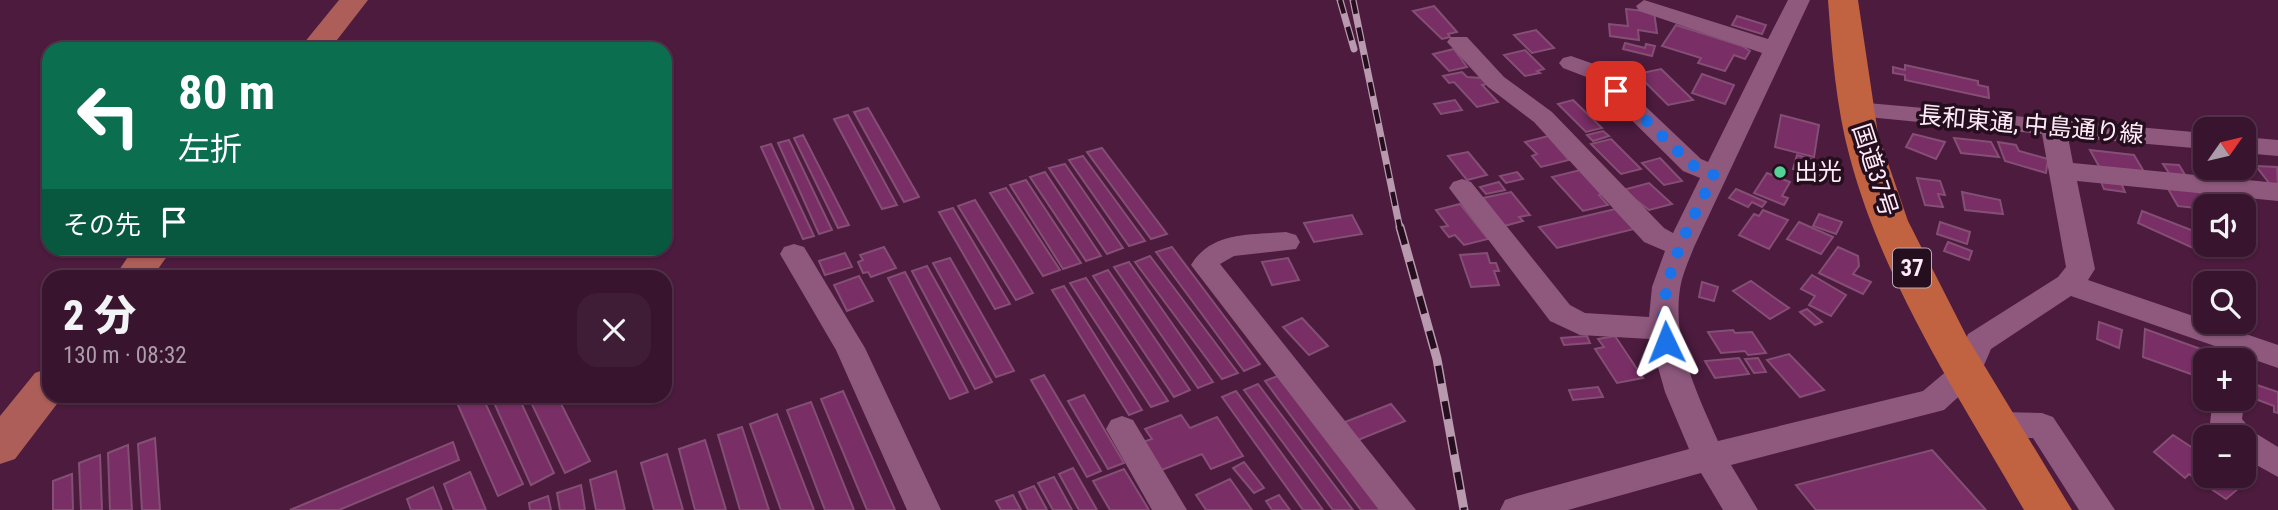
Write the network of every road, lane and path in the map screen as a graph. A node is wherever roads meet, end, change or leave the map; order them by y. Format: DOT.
graph roads {
  1 [pos="354,0"];
  2 [pos="1678,0"];
  3 [pos="1799,0"];
  4 [pos="1843,0"];
  5 [pos="1647,6"];
  6 [pos="1700,24"];
  7 [pos="320,42"];
  8 [pos="1459,42"];
  9 [pos="1777,50"];
  10 [pos="1571,63"];
  11 [pos="1856,110"];
  12 [pos="2053,127"];
  13 [pos="2193,140"];
  14 [pos="2256,147"];
  15 [pos="2276,150"];
  16 [pos="2064,171"];
  17 [pos="1714,175"];
  18 [pos="1462,188"];
  19 [pos="2278,192"];
  20 [pos="1286,243"];
  21 [pos="1680,247"];
  22 [pos="794,254"];
  23 [pos="149,256"];
  24 [pos="138,270"];
  25 [pos="2068,285"];
  26 [pos="1663,329"];
  27 [pos="2226,348"];
  28 [pos="2256,354"];
  29 [pos="2278,357"];
  30 [pos="1966,371"];
  31 [pos="42,393"];
  32 [pos="1999,425"];
  33 [pos="1122,429"];
  34 [pos="0,447"];
  35 [pos="2256,449"];
  36 [pos="1709,457"];
  37 [pos="2278,464"];
  38 [pos="924,510"];
  39 [pos="1170,510"];
  40 [pos="1399,510"];
  41 [pos="1517,510"];
  42 [pos="1741,510"];
  43 [pos="2049,510"];
  44 [pos="2098,510"];
  1 -- 7 [label="main road"];
  2 -- 6 [label="street"];
  3 -- 9 [label="street"];
  4 -- 11 [label="highway, 国道37号 / 37"];
  5 -- 6 [label="street"];
  6 -- 9 [label="street"];
  8 -- 21 [label="street"];
  9 -- 17 [label="street"];
  10 -- 17 [label="street"];
  11 -- 12 [label="street, 長和東通, 中島通り線"];
  11 -- 30 [label="highway, 国道37号 / 37"];
  12 -- 13 [label="street, 長和東通, 中島通り線"];
  12 -- 16 [label="street"];
  14 -- 15 [label="street"];
  16 -- 19 [label="street"];
  16 -- 25 [label="street"];
  17 -- 21 [label="street"];
  18 -- 26 [label="street"];
  20 -- 40 [label="street"];
  21 -- 26 [label="street"];
  22 -- 38 [label="street"];
  23 -- 24 [label="main road"];
  25 -- 27 [label="street"];
  25 -- 30 [label="street"];
  26 -- 36 [label="street"];
  28 -- 29 [label="street"];
  30 -- 32 [label="highway, 国道37号 / 37"];
  30 -- 36 [label="street"];
  31 -- 34 [label="main road"];
  32 -- 43 [label="highway, 国道37号 / 37"];
  32 -- 44 [label="street"];
  33 -- 39 [label="street"];
  35 -- 37 [label="street"];
  36 -- 41 [label="street"];
  36 -- 42 [label="street"];
}
